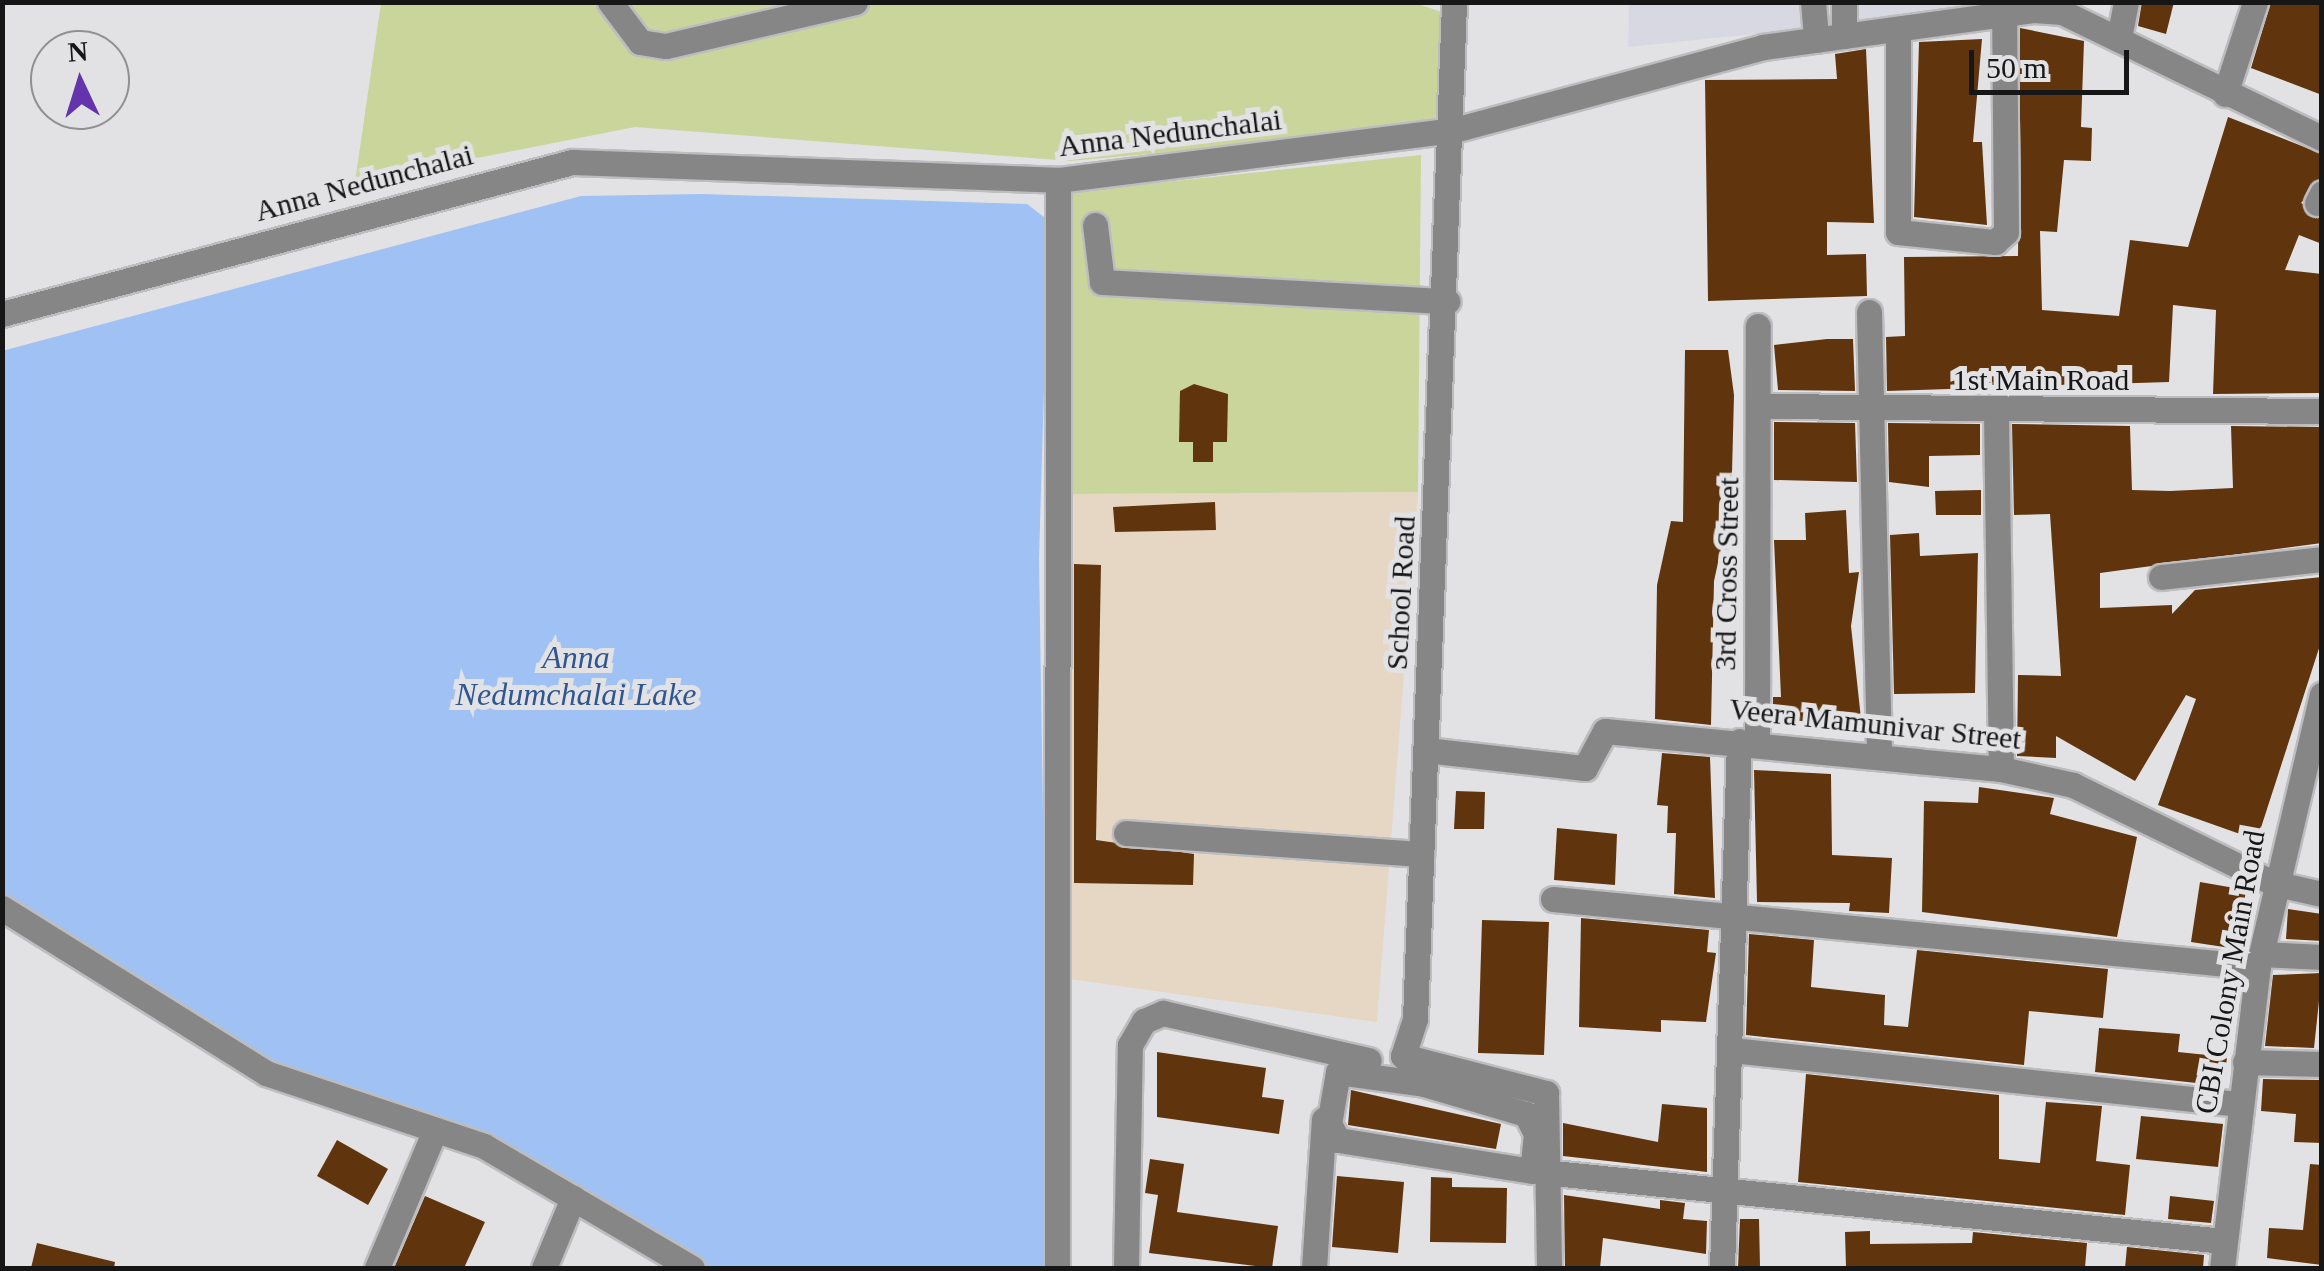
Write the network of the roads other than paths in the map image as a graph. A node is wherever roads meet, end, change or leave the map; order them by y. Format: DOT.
graph roads {
  1 [pos="610,2"];
  2 [pos="856,2"];
  3 [pos="1454,2"];
  4 [pos="1813,2"];
  5 [pos="1844,2"];
  6 [pos="2126,2"];
  7 [pos="2255,2"];
  8 [pos="2004,15"];
  9 [pos="1898,30"];
  10 [pos="1844,36"];
  11 [pos="2119,38"];
  12 [pos="1816,40"];
  13 [pos="2225,94"];
  14 [pos="1454,130"];
  15 [pos="2322,138"];
  16 [pos="1058,180"];
  17 [pos="1095,225"];
  18 [pos="1446,300"];
  19 [pos="1869,312"];
  20 [pos="2,314"];
  21 [pos="1758,326"];
  22 [pos="1761,406"];
  23 [pos="2322,411"];
  24 [pos="1996,412"];
  25 [pos="1874,413"];
  26 [pos="2322,559"];
  27 [pos="2161,577"];
  28 [pos="2320,702"];
  29 [pos="1748,742"];
  30 [pos="1426,750"];
  31 [pos="1879,756"];
  32 [pos="2002,768"];
  33 [pos="1126,833"];
  34 [pos="1421,854"];
  35 [pos="2273,884"];
  36 [pos="2322,894"];
  37 [pos="1552,899"];
  38 [pos="2,908"];
  39 [pos="1732,913"];
  40 [pos="2322,957"];
  41 [pos="2260,961"];
  42 [pos="1732,1050"];
  43 [pos="1328,1054"];
  44 [pos="2245,1062"];
  45 [pos="2322,1064"];
  46 [pos="1417,1069"];
  47 [pos="2238,1104"];
  48 [pos="435,1130"];
  49 [pos="1552,1173"];
  50 [pos="1722,1197"];
  51 [pos="574,1198"];
  52 [pos="2222,1258"];
  53 [pos="676,1264"];
  54 [pos="376,1268"];
  55 [pos="544,1268"];
  56 [pos="1057,1268"];
  57 [pos="1126,1268"];
  58 [pos="1314,1268"];
  59 [pos="1549,1268"];
  60 [pos="1722,1268"];
  1 -- 2 [label="street"];
  3 -- 14 [label="street, School Road"];
  4 -- 12 [label="street"];
  5 -- 10 [label="street"];
  6 -- 11 [label="street"];
  7 -- 13 [label="street"];
  8 -- 9 [label="street, Anna Nedunchalai"];
  8 -- 9 [label="street"];
  8 -- 11 [label="street, Anna Nedunchalai"];
  9 -- 10 [label="street, Anna Nedunchalai"];
  10 -- 12 [label="street, Anna Nedunchalai"];
  11 -- 13 [label="street, Anna Nedunchalai"];
  12 -- 14 [label="street, Anna Nedunchalai"];
  13 -- 15 [label="street, Anna Nedunchalai"];
  14 -- 16 [label="street, Anna Nedunchalai"];
  14 -- 18 [label="street, School Road"];
  16 -- 20 [label="street, Anna Nedunchalai"];
  16 -- 56 [label="street"];
  17 -- 18 [label="street"];
  18 -- 30 [label="street, School Road"];
  19 -- 25 [label="street"];
  21 -- 22 [label="street, 3rd Cross Street"];
  22 -- 25 [label="street, 1st Main Road"];
  22 -- 29 [label="street, 3rd Cross Street"];
  23 -- 24 [label="street, 1st Main Road"];
  24 -- 25 [label="street, 1st Main Road"];
  24 -- 32 [label="street"];
  25 -- 31 [label="street"];
  26 -- 27 [label="street"];
  28 -- 35 [label="street, CBI Colony Main Road"];
  29 -- 30 [label="street, Veera Mamunivar Street"];
  29 -- 31 [label="street, Veera Mamunivar Street"];
  29 -- 39 [label="street, 3rd Cross Street"];
  30 -- 34 [label="street, School Road"];
  31 -- 32 [label="street, Veera Mamunivar Street"];
  32 -- 35 [label="street, Veera Mamunivar Street"];
  33 -- 34 [label="street"];
  34 -- 46 [label="street, School Road"];
  35 -- 36 [label="street, Veera Mamunivar Street"];
  35 -- 41 [label="street, CBI Colony Main Road"];
  37 -- 39 [label="street"];
  38 -- 48 [label="street"];
  39 -- 41 [label="street"];
  39 -- 42 [label="street, 3rd Cross Street"];
  40 -- 41 [label="street"];
  41 -- 44 [label="street, CBI Colony Main Road"];
  42 -- 47 [label="street"];
  42 -- 50 [label="street, 3rd Cross Street"];
  43 -- 46 [label="street"];
  43 -- 57 [label="street"];
  43 -- 58 [label="street"];
  44 -- 45 [label="street"];
  44 -- 47 [label="street, CBI Colony Main Road"];
  46 -- 46 [label="street"];
  46 -- 49 [label="street"];
  47 -- 52 [label="street, CBI Colony Main Road"];
  48 -- 51 [label="street"];
  48 -- 54 [label="street"];
  49 -- 50 [label="street"];
  49 -- 59 [label="street"];
  50 -- 52 [label="street"];
  50 -- 60 [label="street, 3rd Cross Street"];
  51 -- 53 [label="street"];
  51 -- 55 [label="street"];
}
